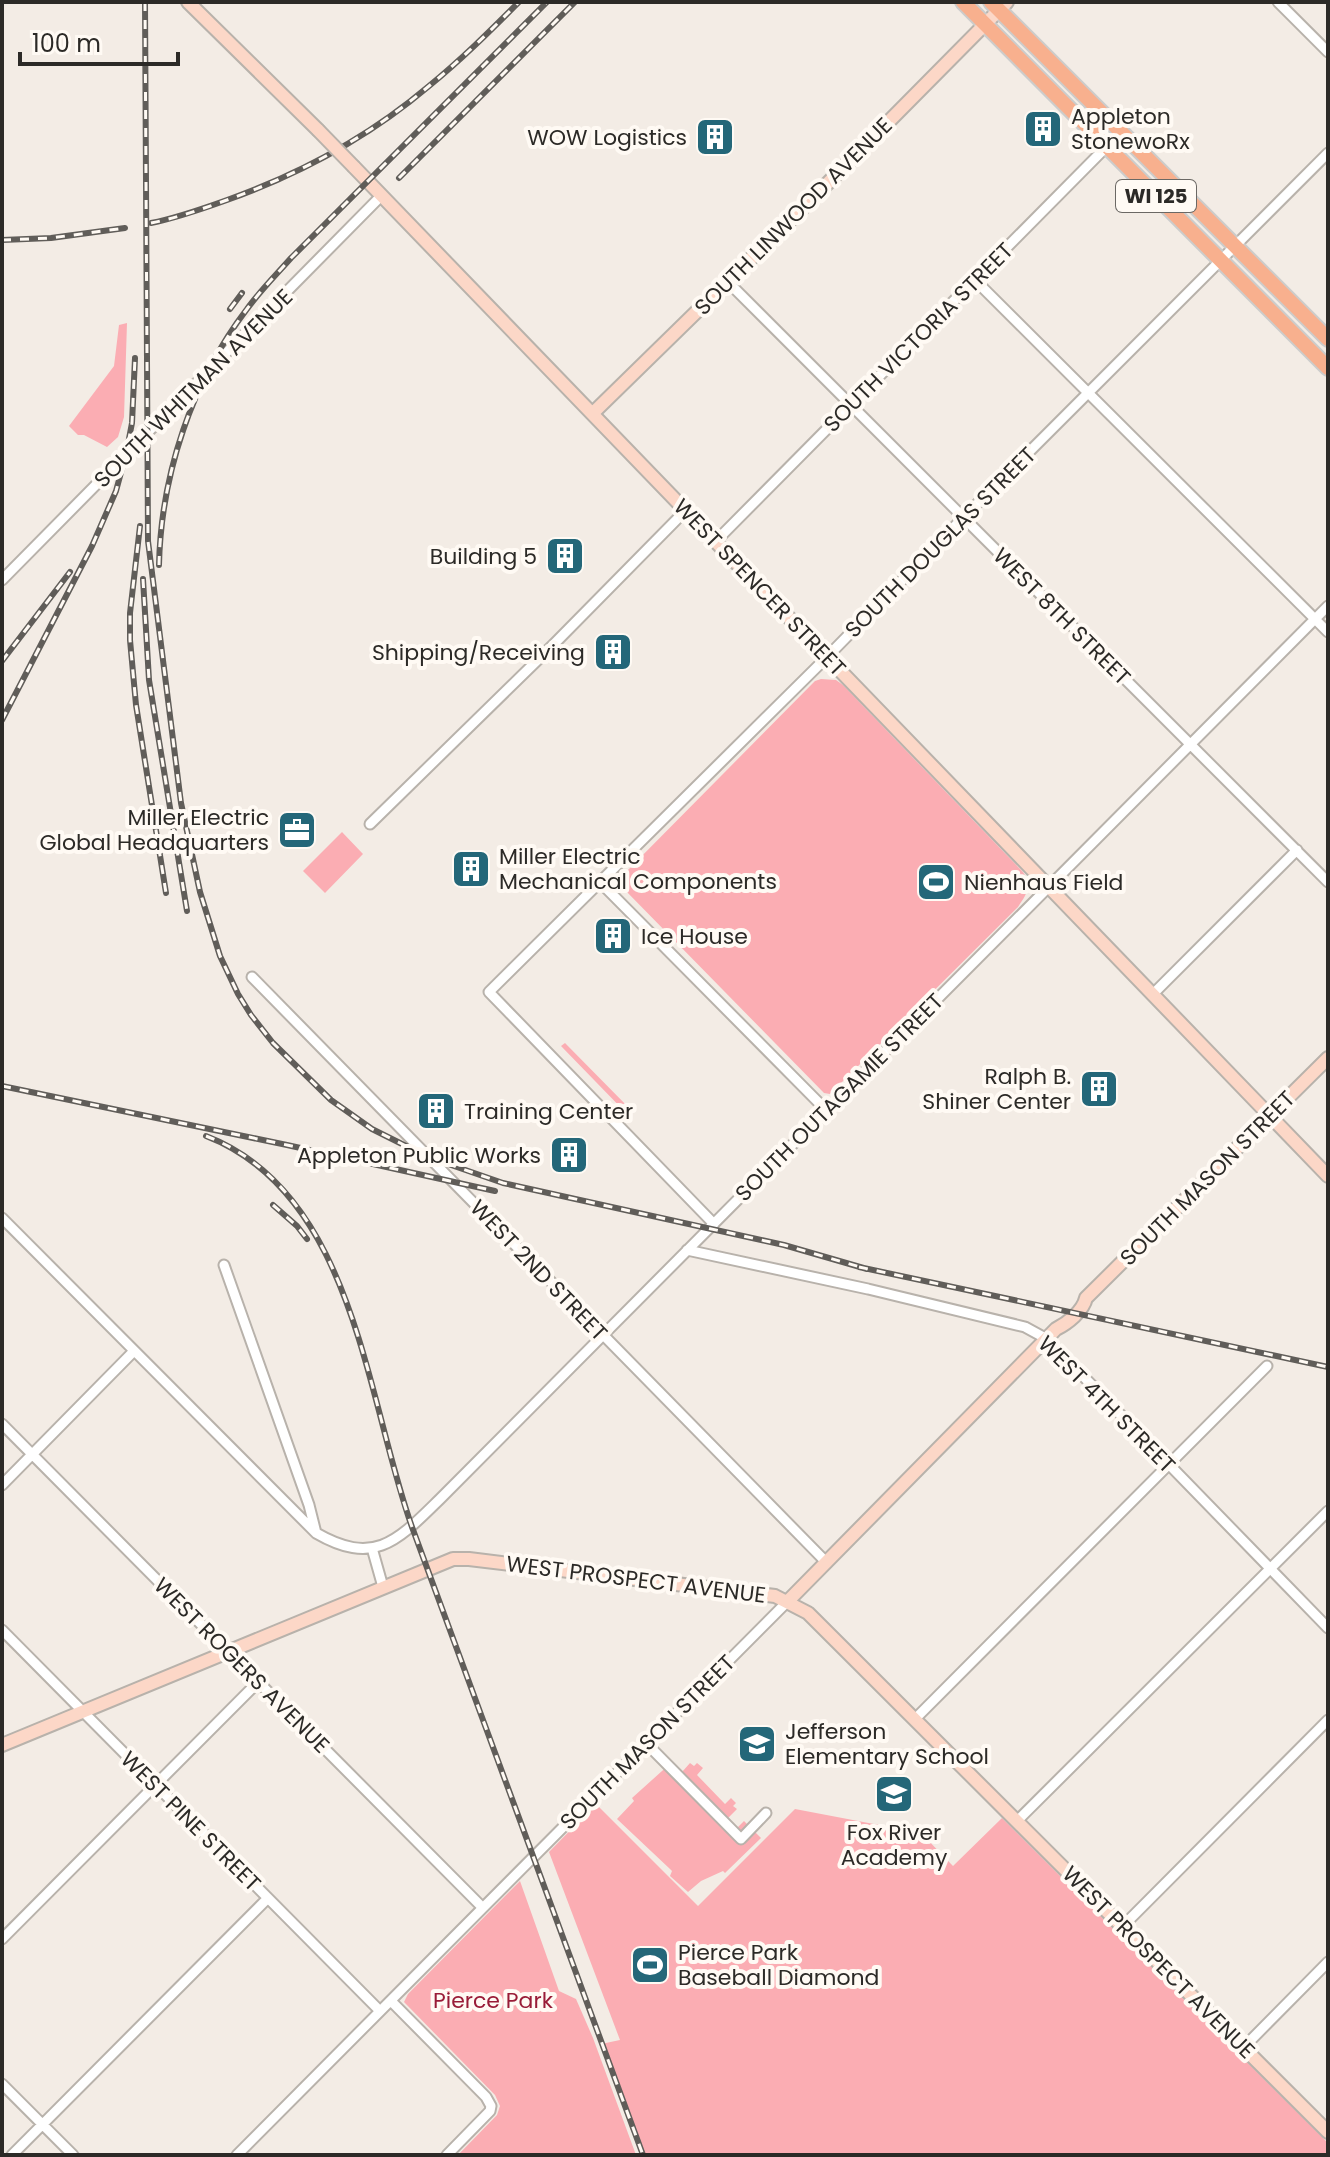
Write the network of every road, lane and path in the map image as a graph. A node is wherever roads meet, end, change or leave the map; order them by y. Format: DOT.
graph roads {
  1 [pos="188,2"];
  2 [pos="963,2"];
  3 [pos="1278,2"];
  4 [pos="995,11"];
  5 [pos="1328,52"];
  6 [pos="1053,93"];
  7 [pos="1090,102"];
  8 [pos="1121,132"];
  9 [pos="1106,146"];
  10 [pos="1328,153"];
  11 [pos="382,195"];
  12 [pos="1235,246"];
  13 [pos="1221,260"];
  14 [pos="975,280"];
  15 [pos="728,282"];
  16 [pos="1328,339"];
  17 [pos="1328,368"];
  18 [pos="1088,392"];
  19 [pos="850,406"];
  20 [pos="593,413"];
  21 [pos="686,510"];
  22 [pos="963,518"];
  23 [pos="716,541"];
  24 [pos="2,580"];
  25 [pos="1328,606"];
  26 [pos="1315,619"];
  27 [pos="1328,632"];
  28 [pos="827,657"];
  29 [pos="1191,744"];
  30 [pos="370,824"];
  31 [pos="1297,850"];
  32 [pos="599,881"];
  33 [pos="1328,882"];
  34 [pos="1048,887"];
  35 [pos="252,977"];
  36 [pos="1152,995"];
  37 [pos="1328,1058"];
  38 [pos="826,1110"];
  39 [pos="1270,1117"];
  40 [pos="1328,1176"];
  41 [pos="2,1218"];
  42 [pos="714,1224"];
  43 [pos="687,1250"];
  44 [pos="224,1265"];
  45 [pos="1051,1334"];
  46 [pos="603,1335"];
  47 [pos="133,1352"];
  48 [pos="1267,1366"];
  49 [pos="2,1424"];
  50 [pos="32,1454"];
  51 [pos="1169,1465"];
  52 [pos="2,1485"];
  53 [pos="1328,1511"];
  54 [pos="316,1533"];
  55 [pos="372,1548"];
  56 [pos="827,1563"];
  57 [pos="1270,1569"];
  58 [pos="383,1587"];
  59 [pos="788,1601"];
  60 [pos="1328,1628"];
  61 [pos="2,1630"];
  62 [pos="228,1652"];
  63 [pos="258,1682"];
  64 [pos="82,1711"];
  65 [pos="915,1719"];
  66 [pos="1328,1720"];
  67 [pos="646,1743"];
  68 [pos="2,1745"];
  69 [pos="156,1785"];
  70 [pos="766,1813"];
  71 [pos="1017,1821"];
  72 [pos="268,1898"];
  73 [pos="482,1907"];
  74 [pos="1123,1926"];
  75 [pos="2,1939"];
  76 [pos="1328,1962"];
  77 [pos="391,2001"];
  78 [pos="380,2011"];
  79 [pos="1244,2047"];
  80 [pos="2,2084"];
  81 [pos="42,2125"];
  82 [pos="1328,2132"];
  83 [pos="12,2155"];
  84 [pos="73,2155"];
  85 [pos="237,2155"];
  86 [pos="447,2155"];
  1 -- 11 [label="main road, WEST SPENCER STREET, bridge"];
  2 -- 4 [label="main road, WI 125"];
  3 -- 5 [label="street"];
  4 -- 6 [label="main road, WI 125"];
  4 -- 7 [label="main road, WI 125"];
  4 -- 15 [label="main road, SOUTH LINWOOD AVENUE"];
  6 -- 7 [label="main road"];
  6 -- 9 [label="main road, WI 125"];
  7 -- 8 [label="main road, WI 125"];
  8 -- 9 [label="street, SOUTH VICTORIA STREET"];
  8 -- 12 [label="main road, WI 125"];
  9 -- 13 [label="main road, WI 125"];
  9 -- 14 [label="street, SOUTH VICTORIA STREET"];
  10 -- 12 [label="street, SOUTH DOUGLAS STREET"];
  11 -- 20 [label="main road, WEST SPENCER STREET"];
  11 -- 24 [label="street, SOUTH WHITMAN AVENUE"];
  12 -- 13 [label="street, SOUTH DOUGLAS STREET"];
  12 -- 16 [label="main road, WI 125"];
  13 -- 17 [label="main road, WI 125"];
  13 -- 18 [label="street, SOUTH DOUGLAS STREET"];
  14 -- 18 [label="street"];
  14 -- 19 [label="street, SOUTH VICTORIA STREET"];
  15 -- 19 [label="street, WEST 8TH STREET"];
  15 -- 20 [label="main road, SOUTH LINWOOD AVENUE"];
  18 -- 22 [label="street, SOUTH DOUGLAS STREET"];
  18 -- 26 [label="street"];
  19 -- 22 [label="street, WEST 8TH STREET"];
  19 -- 23 [label="street, SOUTH VICTORIA STREET"];
  20 -- 21 [label="main road, WEST SPENCER STREET"];
  21 -- 23 [label="main road, WEST SPENCER STREET"];
  21 -- 30 [label="street"];
  22 -- 28 [label="street, SOUTH DOUGLAS STREET"];
  22 -- 29 [label="street, WEST 8TH STREET"];
  23 -- 28 [label="main road, WEST SPENCER STREET"];
  25 -- 26 [label="street, SOUTH OUTAGAMIE STREET"];
  26 -- 27 [label="street"];
  26 -- 29 [label="street, SOUTH OUTAGAMIE STREET"];
  28 -- 32 [label="street, SOUTH DOUGLAS STREET"];
  28 -- 34 [label="main road, WEST SPENCER STREET"];
  29 -- 31 [label="street, WEST 8TH STREET"];
  29 -- 34 [label="street, SOUTH OUTAGAMIE STREET"];
  31 -- 33 [label="street, WEST 8TH STREET"];
  31 -- 36 [label="street"];
  32 -- 38 [label="street"];
  32 -- 42 [label="street, SOUTH DOUGLAS STREET"];
  34 -- 36 [label="main road, WEST SPENCER STREET"];
  34 -- 38 [label="street, SOUTH OUTAGAMIE STREET"];
  35 -- 46 [label="street, WEST 2ND STREET"];
  36 -- 39 [label="main road, WEST SPENCER STREET"];
  37 -- 39 [label="main road, SOUTH MASON STREET"];
  38 -- 42 [label="street, SOUTH OUTAGAMIE STREET"];
  39 -- 40 [label="main road, WEST SPENCER STREET"];
  39 -- 45 [label="main road, SOUTH MASON STREET"];
  41 -- 47 [label="street"];
  42 -- 43 [label="street, SOUTH OUTAGAMIE STREET"];
  43 -- 45 [label="street, WEST 4TH STREET"];
  43 -- 46 [label="street, SOUTH OUTAGAMIE STREET"];
  44 -- 54 [label="street"];
  45 -- 51 [label="street, WEST 4TH STREET"];
  45 -- 56 [label="main road, SOUTH MASON STREET"];
  46 -- 55 [label="street, SOUTH OUTAGAMIE STREET"];
  46 -- 56 [label="street, WEST 2ND STREET"];
  47 -- 50 [label="street"];
  47 -- 54 [label="street"];
  48 -- 51 [label="street"];
  49 -- 50 [label="street, WEST ROGERS AVENUE"];
  50 -- 52 [label="street"];
  50 -- 62 [label="street, WEST ROGERS AVENUE"];
  51 -- 57 [label="street, WEST 4TH STREET"];
  51 -- 65 [label="street"];
  53 -- 57 [label="street"];
  54 -- 55 [label="street"];
  55 -- 58 [label="street"];
  56 -- 59 [label="main road, SOUTH MASON STREET"];
  57 -- 60 [label="street, WEST 4TH STREET"];
  57 -- 71 [label="street"];
  58 -- 59 [label="main road, WEST PROSPECT AVENUE"];
  58 -- 62 [label="main road, WEST PROSPECT AVENUE"];
  59 -- 65 [label="main road, WEST PROSPECT AVENUE"];
  59 -- 67 [label="street, SOUTH MASON STREET"];
  61 -- 64 [label="street, WEST PINE STREET"];
  62 -- 63 [label="street, WEST ROGERS AVENUE"];
  62 -- 64 [label="main road, WEST PROSPECT AVENUE"];
  63 -- 69 [label="street"];
  63 -- 73 [label="street, WEST ROGERS AVENUE"];
  64 -- 68 [label="main road, WEST PROSPECT AVENUE"];
  64 -- 69 [label="street, WEST PINE STREET"];
  65 -- 71 [label="main road, WEST PROSPECT AVENUE"];
  66 -- 74 [label="street"];
  67 -- 70 [label="street"];
  67 -- 73 [label="street, SOUTH MASON STREET"];
  69 -- 72 [label="street, WEST PINE STREET"];
  69 -- 75 [label="street"];
  71 -- 74 [label="main road, WEST PROSPECT AVENUE"];
  72 -- 78 [label="street, WEST PINE STREET"];
  72 -- 81 [label="street"];
  73 -- 77 [label="street, SOUTH MASON STREET"];
  74 -- 79 [label="main road, WEST PROSPECT AVENUE"];
  76 -- 79 [label="street"];
  77 -- 78 [label="street, SOUTH MASON STREET"];
  77 -- 86 [label="street"];
  78 -- 85 [label="street, SOUTH MASON STREET"];
  79 -- 82 [label="main road, WEST PROSPECT AVENUE"];
  80 -- 81 [label="street"];
  81 -- 83 [label="street"];
  81 -- 84 [label="street"];
}
